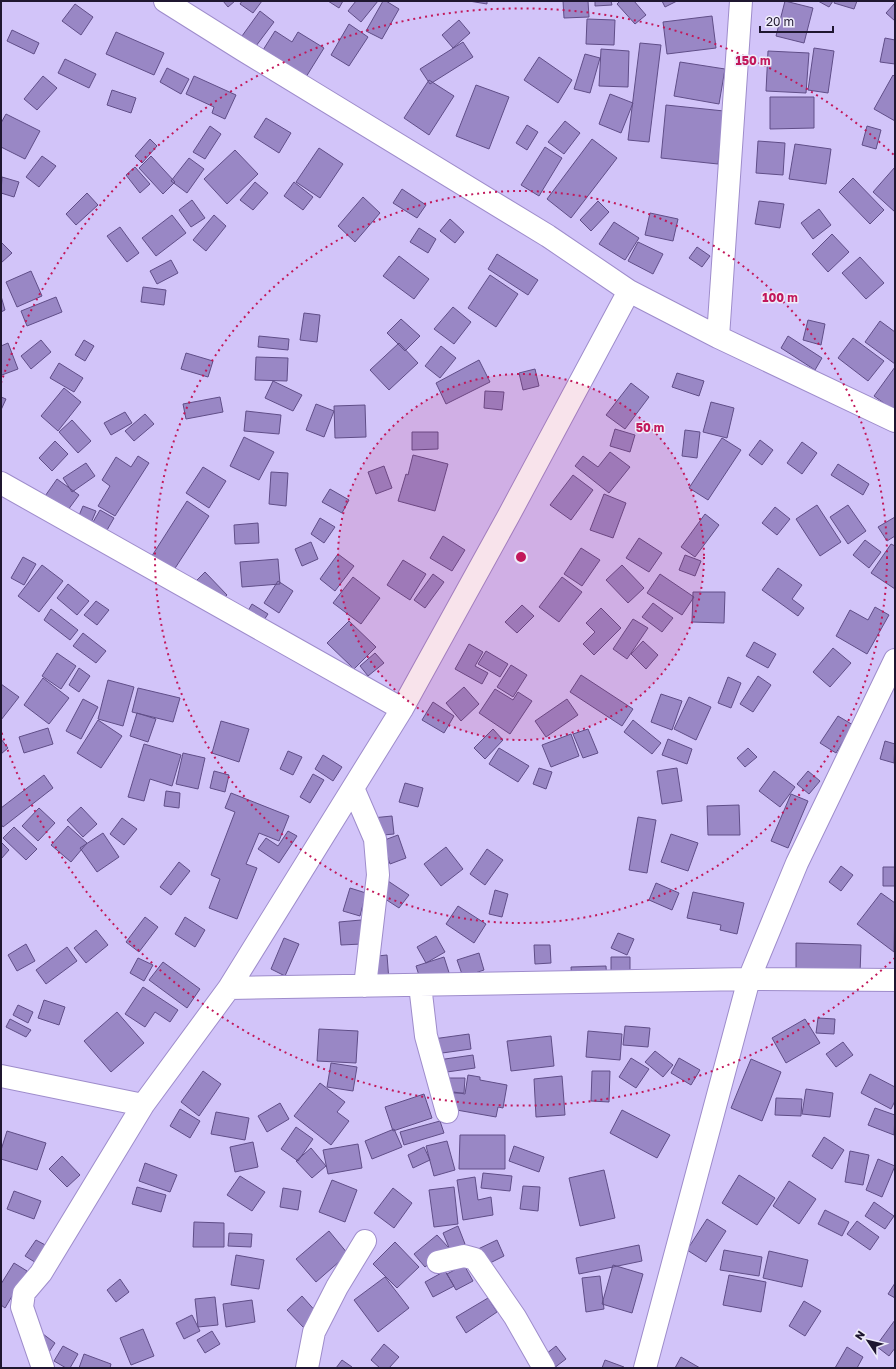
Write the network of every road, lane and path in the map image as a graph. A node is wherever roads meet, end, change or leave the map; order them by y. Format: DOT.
graph roads {
  1 [pos="165,1"];
  2 [pos="742,1"];
  3 [pos="629,291"];
  4 [pos="718,337"];
  5 [pos="895,421"];
  6 [pos="1,483"];
  7 [pos="895,660"];
  8 [pos="402,709"];
  9 [pos="353,788"];
  10 [pos="749,979"];
  11 [pos="895,980"];
  12 [pos="420,985"];
  13 [pos="365,986"];
  14 [pos="229,988"];
  15 [pos="1,1076"];
  16 [pos="143,1105"];
  17 [pos="447,1112"];
  18 [pos="365,1241"];
  19 [pos="438,1262"];
  20 [pos="43,1368"];
  21 [pos="307,1368"];
  22 [pos="544,1368"];
  23 [pos="645,1368"];
  1 -- 3 [label="street"];
  2 -- 4 [label="street"];
  3 -- 4 [label="street"];
  3 -- 8 [label="street"];
  4 -- 5 [label="street"];
  6 -- 8 [label="street"];
  7 -- 10 [label="street"];
  8 -- 9 [label="street"];
  9 -- 13 [label="street"];
  9 -- 14 [label="street"];
  10 -- 11 [label="street"];
  10 -- 12 [label="street"];
  10 -- 23 [label="street"];
  12 -- 13 [label="street"];
  12 -- 17 [label="street"];
  13 -- 14 [label="street"];
  14 -- 16 [label="street"];
  15 -- 16 [label="street"];
  16 -- 20 [label="street"];
  18 -- 21 [label="street"];
  19 -- 22 [label="street"];
}
